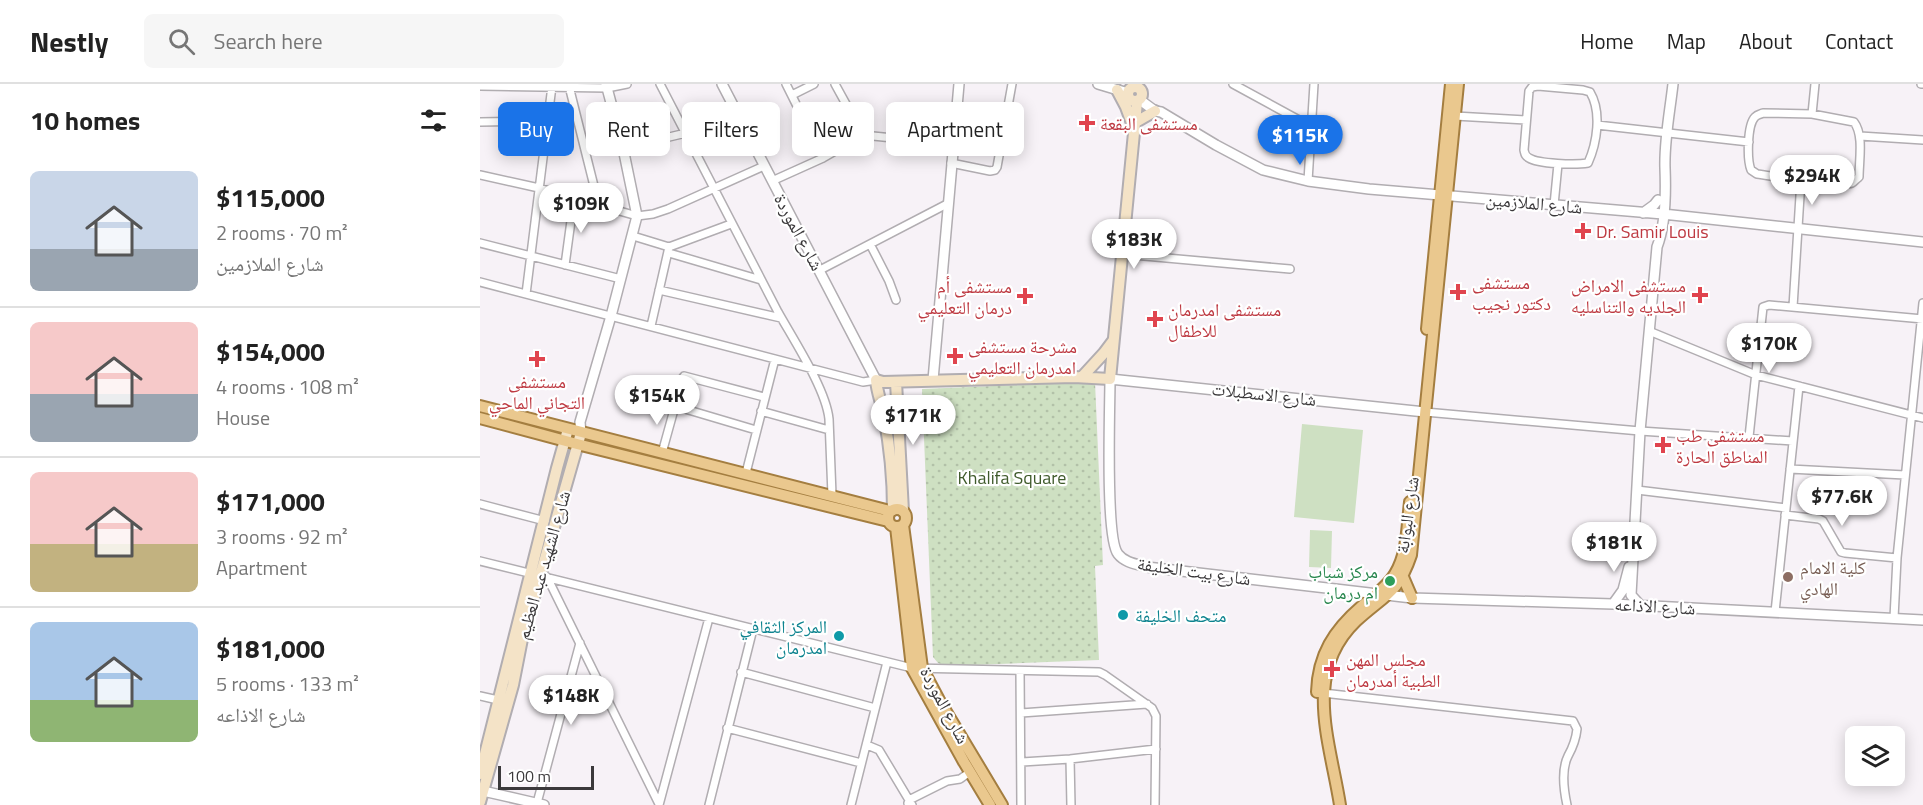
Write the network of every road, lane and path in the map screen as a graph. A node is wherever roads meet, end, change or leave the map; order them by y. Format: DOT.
graph roads {
  1 [pos="627,84"];
  2 [pos="660,84"];
  3 [pos="722,84"];
  4 [pos="786,84"];
  5 [pos="812,84"];
  6 [pos="835,84"];
  7 [pos="958,84"];
  8 [pos="1012,84"];
  9 [pos="1098,84"];
  10 [pos="1233,84"];
  11 [pos="1314,84"];
  12 [pos="1451,84"];
  13 [pos="1458,84"];
  14 [pos="1673,84"];
  15 [pos="1815,84"];
  16 [pos="513,85"];
  17 [pos="480,86"];
  18 [pos="552,86"];
  19 [pos="569,86"];
  20 [pos="606,86"];
  21 [pos="1565,86"];
  22 [pos="1134,93"];
  23 [pos="792,95"];
  24 [pos="550,102"];
  25 [pos="610,102"];
  26 [pos="845,102"];
  27 [pos="956,102"];
  28 [pos="1158,112"];
  29 [pos="1812,114"];
  30 [pos="1455,116"];
  31 [pos="1526,120"];
  32 [pos="480,122"];
  33 [pos="498,122"];
  34 [pos="1597,125"];
  35 [pos="682,126"];
  36 [pos="1310,126"];
  37 [pos="1135,127"];
  38 [pos="1668,134"];
  39 [pos="1860,136"];
  40 [pos="1923,140"];
  41 [pos="1749,142"];
  42 [pos="543,156"];
  43 [pos="625,156"];
  44 [pos="698,156"];
  45 [pos="826,156"];
  46 [pos="952,156"];
  47 [pos="823,158"];
  48 [pos="951,163"];
  49 [pos="1558,164"];
  50 [pos="764,166"];
  51 [pos="1665,168"];
  52 [pos="480,175"];
  53 [pos="1801,180"];
  54 [pos="772,181"];
  55 [pos="1308,182"];
  56 [pos="539,188"];
  57 [pos="716,189"];
  58 [pos="1443,195"];
  59 [pos="574,199"];
  60 [pos="1658,200"];
  61 [pos="947,204"];
  62 [pos="1554,205"];
  63 [pos="599,206"];
  64 [pos="1643,213"];
  65 [pos="1660,214"];
  66 [pos="638,216"];
  67 [pos="731,224"];
  68 [pos="1798,230"];
  69 [pos="633,236"];
  70 [pos="1923,242"];
  71 [pos="480,243"];
  72 [pos="870,244"];
  73 [pos="669,250"];
  74 [pos="1122,254"];
  75 [pos="531,256"];
  76 [pos="565,265"];
  77 [pos="1290,269"];
  78 [pos="820,270"];
  79 [pos="621,279"];
  80 [pos="761,280"];
  81 [pos="480,282"];
  82 [pos="659,290"];
  83 [pos="526,294"];
  84 [pos="896,300"];
  85 [pos="1923,303"];
  86 [pos="1793,307"];
  87 [pos="611,316"];
  88 [pos="781,318"];
  89 [pos="1922,319"];
  90 [pos="651,326"];
  91 [pos="1649,331"];
  92 [pos="1113,340"];
  93 [pos="774,358"];
  94 [pos="810,368"];
  95 [pos="1756,375"];
  96 [pos="1082,377"];
  97 [pos="1110,379"];
  98 [pos="876,380"];
  99 [pos="933,380"];
  100 [pos="896,381"];
  101 [pos="1799,386"];
  102 [pos="764,397"];
  103 [pos="480,406"];
  104 [pos="675,406"];
  105 [pos="761,411"];
  106 [pos="1422,411"];
  107 [pos="1912,415"];
  108 [pos="480,418"];
  109 [pos="1923,418"];
  110 [pos="580,427"];
  111 [pos="756,430"];
  112 [pos="829,430"];
  113 [pos="1640,431"];
  114 [pos="567,435"];
  115 [pos="1749,437"];
  116 [pos="1793,441"];
  117 [pos="577,444"];
  118 [pos="663,453"];
  119 [pos="1790,469"];
  120 [pos="746,473"];
  121 [pos="1905,475"];
  122 [pos="1637,490"];
  123 [pos="838,500"];
  124 [pos="480,504"];
  125 [pos="1786,511"];
  126 [pos="896,517"];
  127 [pos="544,521"];
  128 [pos="1633,553"];
  129 [pos="1897,558"];
  130 [pos="480,561"];
  131 [pos="539,575"];
  132 [pos="1403,577"];
  133 [pos="1382,595"];
  134 [pos="1412,598"];
  135 [pos="1613,604"];
  136 [pos="1641,606"];
  137 [pos="1775,612"];
  138 [pos="709,618"];
  139 [pos="1894,618"];
  140 [pos="1923,620"];
  141 [pos="753,629"];
  142 [pos="580,643"];
  143 [pos="887,662"];
  144 [pos="917,668"];
  145 [pos="1020,671"];
  146 [pos="741,672"];
  147 [pos="508,683"];
  148 [pos="1323,693"];
  149 [pos="480,696"];
  150 [pos="498,700"];
  151 [pos="1148,704"];
  152 [pos="875,708"];
  153 [pos="1021,713"];
  154 [pos="727,729"];
  155 [pos="867,745"];
  156 [pos="1156,749"];
  157 [pos="968,759"];
  158 [pos="1070,759"];
  159 [pos="1022,762"];
  160 [pos="861,764"];
  161 [pos="970,772"];
  162 [pos="480,774"];
  163 [pos="481,797"];
  164 [pos="910,803"];
  165 [pos="541,804"];
  166 [pos="659,805"];
  167 [pos="709,805"];
  168 [pos="851,805"];
  169 [pos="990,805"];
  170 [pos="1002,805"];
  171 [pos="1021,805"];
  172 [pos="1071,805"];
  173 [pos="1155,805"];
  174 [pos="1334,805"];
  175 [pos="1340,805"];
  176 [pos="1567,805"];
  1 -- 20 [label="street"];
  2 -- 35 [label="street"];
  3 -- 50 [label="street, شارع الموردة"];
  4 -- 23 [label="street"];
  5 -- 23 [label="street"];
  6 -- 26 [label="street"];
  7 -- 27 [label="street"];
  8 -- 48 [label="street"];
  9 -- 22 [label="street, شارع الملازمين"];
  10 -- 36 [label="street"];
  11 -- 36 [label="street"];
  12 -- 58 [label="main road"];
  13 -- 30 [label="main road"];
  14 -- 38 [label="street"];
  15 -- 29 [label="street"];
  16 -- 17 [label="street"];
  16 -- 18 [label="street"];
  18 -- 19 [label="street"];
  18 -- 24 [label="street"];
  19 -- 20 [label="street"];
  19 -- 63 [label="street"];
  20 -- 25 [label="street"];
  21 -- 31 [label="street"];
  21 -- 34 [label="street"];
  22 -- 28 [label="street, شارع الملازمين"];
  22 -- 37 [label="main road"];
  22 -- 37 [label="main road"];
  23 -- 47 [label="street"];
  28 -- 37 [label="main road"];
  28 -- 55 [label="street, شارع الملازمين"];
  29 -- 39 [label="street"];
  29 -- 41 [label="street"];
  30 -- 31 [label="street"];
  30 -- 58 [label="main road"];
  31 -- 49 [label="street"];
  32 -- 33 [label="street"];
  34 -- 38 [label="street"];
  34 -- 49 [label="street"];
  36 -- 55 [label="street"];
  37 -- 74 [label="main road"];
  38 -- 41 [label="street"];
  38 -- 51 [label="street"];
  39 -- 40 [label="street"];
  39 -- 53 [label="street"];
  41 -- 53 [label="street"];
  42 -- 56 [label="street"];
  43 -- 66 [label="street"];
  44 -- 57 [label="street"];
  45 -- 47 [label="street"];
  46 -- 48 [label="street"];
  47 -- 54 [label="street"];
  48 -- 61 [label="street"];
  49 -- 62 [label="street"];
  50 -- 54 [label="street, شارع الموردة"];
  50 -- 57 [label="street"];
  51 -- 60 [label="street"];
  51 -- 65 [label="street"];
  52 -- 56 [label="street"];
  53 -- 68 [label="street"];
  54 -- 78 [label="street, شارع الموردة"];
  55 -- 58 [label="street, شارع الملازمين"];
  56 -- 59 [label="street"];
  56 -- 75 [label="street"];
  57 -- 66 [label="street"];
  57 -- 67 [label="street"];
  58 -- 62 [label="street, شارع الملازمين"];
  58 -- 106 [label="main road, شارع البوابة"];
  59 -- 63 [label="street"];
  59 -- 76 [label="street"];
  60 -- 64 [label="street"];
  60 -- 65 [label="street"];
  61 -- 72 [label="street"];
  61 -- 99 [label="street"];
  62 -- 64 [label="street, شارع الملازمين"];
  63 -- 66 [label="street"];
  64 -- 65 [label="street, شارع الملازمين"];
  65 -- 68 [label="street, شارع الملازمين"];
  65 -- 91 [label="street"];
  66 -- 69 [label="street"];
  67 -- 73 [label="street"];
  67 -- 80 [label="street"];
  68 -- 70 [label="street, شارع الملازمين"];
  68 -- 86 [label="street"];
  69 -- 73 [label="street"];
  69 -- 79 [label="street"];
  71 -- 75 [label="street"];
  72 -- 78 [label="street"];
  72 -- 84 [label="street"];
  73 -- 80 [label="street"];
  73 -- 82 [label="street"];
  74 -- 77 [label="street"];
  74 -- 92 [label="main road"];
  75 -- 76 [label="street"];
  75 -- 83 [label="street"];
  76 -- 79 [label="street"];
  78 -- 98 [label="street, شارع الموردة"];
  79 -- 87 [label="street"];
  80 -- 88 [label="street"];
  81 -- 83 [label="street"];
  82 -- 88 [label="street"];
  82 -- 90 [label="street"];
  83 -- 87 [label="street"];
  85 -- 89 [label="street"];
  86 -- 89 [label="street"];
  86 -- 95 [label="street"];
  87 -- 90 [label="street"];
  87 -- 110 [label="street"];
  88 -- 94 [label="street"];
  89 -- 107 [label="street"];
  90 -- 93 [label="street"];
  91 -- 95 [label="street"];
  91 -- 113 [label="street"];
  92 -- 96 [label="main road"];
  92 -- 97 [label="main road"];
  93 -- 94 [label="street"];
  93 -- 102 [label="street"];
  94 -- 98 [label="street"];
  94 -- 112 [label="street"];
  95 -- 101 [label="street"];
  95 -- 115 [label="street"];
  96 -- 97 [label="main road"];
  96 -- 99 [label="main road"];
  97 -- 106 [label="street, شارع الاسطبلات"];
  97 -- 133 [label="street, شارع بيت الخليفة"];
  98 -- 100 [label="main road"];
  98 -- 126 [label="main road"];
  99 -- 100 [label="main road"];
  100 -- 126 [label="main road"];
  101 -- 107 [label="street"];
  101 -- 116 [label="street"];
  102 -- 104 [label="street"];
  102 -- 105 [label="street"];
  103 -- 114 [label="main road"];
  104 -- 111 [label="street"];
  104 -- 118 [label="street"];
  105 -- 111 [label="street"];
  105 -- 112 [label="street"];
  106 -- 113 [label="street"];
  106 -- 132 [label="main road, شارع البوابة"];
  106 -- 133 [label="main road, شارع البوابة"];
  107 -- 109 [label="street"];
  107 -- 121 [label="street"];
  108 -- 114 [label="main road"];
  110 -- 114 [label="main road"];
  110 -- 117 [label="main road, شارع الشهيد عبد العظيم"];
  110 -- 118 [label="main road"];
  111 -- 120 [label="street"];
  112 -- 123 [label="street"];
  113 -- 115 [label="street"];
  113 -- 122 [label="street"];
  114 -- 117 [label="main road"];
  114 -- 127 [label="main road, شارع الشهيد عبد العظيم"];
  115 -- 116 [label="street"];
  116 -- 119 [label="street"];
  117 -- 123 [label="main road"];
  117 -- 131 [label="main road, شارع الشهيد عبد العظيم"];
  118 -- 120 [label="main road"];
  119 -- 121 [label="street"];
  119 -- 125 [label="street"];
  120 -- 123 [label="main road"];
  121 -- 129 [label="street"];
  122 -- 125 [label="street"];
  122 -- 128 [label="street"];
  123 -- 126 [label="main road"];
  124 -- 127 [label="street"];
  125 -- 129 [label="street"];
  125 -- 137 [label="street"];
  126 -- 144 [label="main road, شارع الموردة"];
  127 -- 131 [label="main road, شارع الشهيد عبد العظيم"];
  128 -- 135 [label="street"];
  128 -- 136 [label="street"];
  129 -- 139 [label="street"];
  130 -- 131 [label="street"];
  131 -- 138 [label="street"];
  131 -- 142 [label="street"];
  131 -- 147 [label="main road, شارع الشهيد عبد العظيم"];
  132 -- 133 [label="main road, شارع البوابة"];
  132 -- 134 [label="main road"];
  133 -- 134 [label="street, شارع الاذاعه"];
  133 -- 148 [label="main road, شارع البوابة"];
  133 -- 174 [label="main road, شارع البوابة"];
  134 -- 135 [label="street, شارع الاذاعه"];
  135 -- 136 [label="street, شارع الاذاعه"];
  136 -- 137 [label="street, شارع الاذاعه"];
  137 -- 139 [label="street, شارع الاذاعه"];
  138 -- 141 [label="street"];
  138 -- 166 [label="street"];
  139 -- 140 [label="street, شارع الاذاعه"];
  141 -- 143 [label="street"];
  141 -- 146 [label="street"];
  142 -- 165 [label="street"];
  142 -- 166 [label="street"];
  143 -- 144 [label="street"];
  143 -- 152 [label="street"];
  144 -- 145 [label="street"];
  144 -- 157 [label="main road, شارع الموردة"];
  145 -- 151 [label="street"];
  145 -- 153 [label="street"];
  146 -- 152 [label="street"];
  146 -- 154 [label="street"];
  147 -- 150 [label="main road, شارع الشهيد عبد العظيم"];
  147 -- 163 [label="main road, شارع الشهيد عبد العظيم"];
  148 -- 175 [label="main road, شارع البوابة"];
  148 -- 176 [label="street"];
  149 -- 150 [label="street"];
  150 -- 162 [label="main road, شارع الشهيد عبد العظيم"];
  151 -- 153 [label="street"];
  151 -- 156 [label="street"];
  152 -- 155 [label="street"];
  153 -- 159 [label="street"];
  154 -- 160 [label="street"];
  154 -- 167 [label="street"];
  155 -- 160 [label="street"];
  155 -- 164 [label="street"];
  156 -- 158 [label="street"];
  156 -- 173 [label="street"];
  157 -- 161 [label="main road, شارع الموردة"];
  157 -- 170 [label="main road, شارع الموردة"];
  158 -- 159 [label="street"];
  158 -- 172 [label="street"];
  159 -- 171 [label="street"];
  160 -- 168 [label="street"];
  161 -- 164 [label="street"];
  161 -- 169 [label="main road, شارع الموردة"];
  163 -- 165 [label="street"];
}
